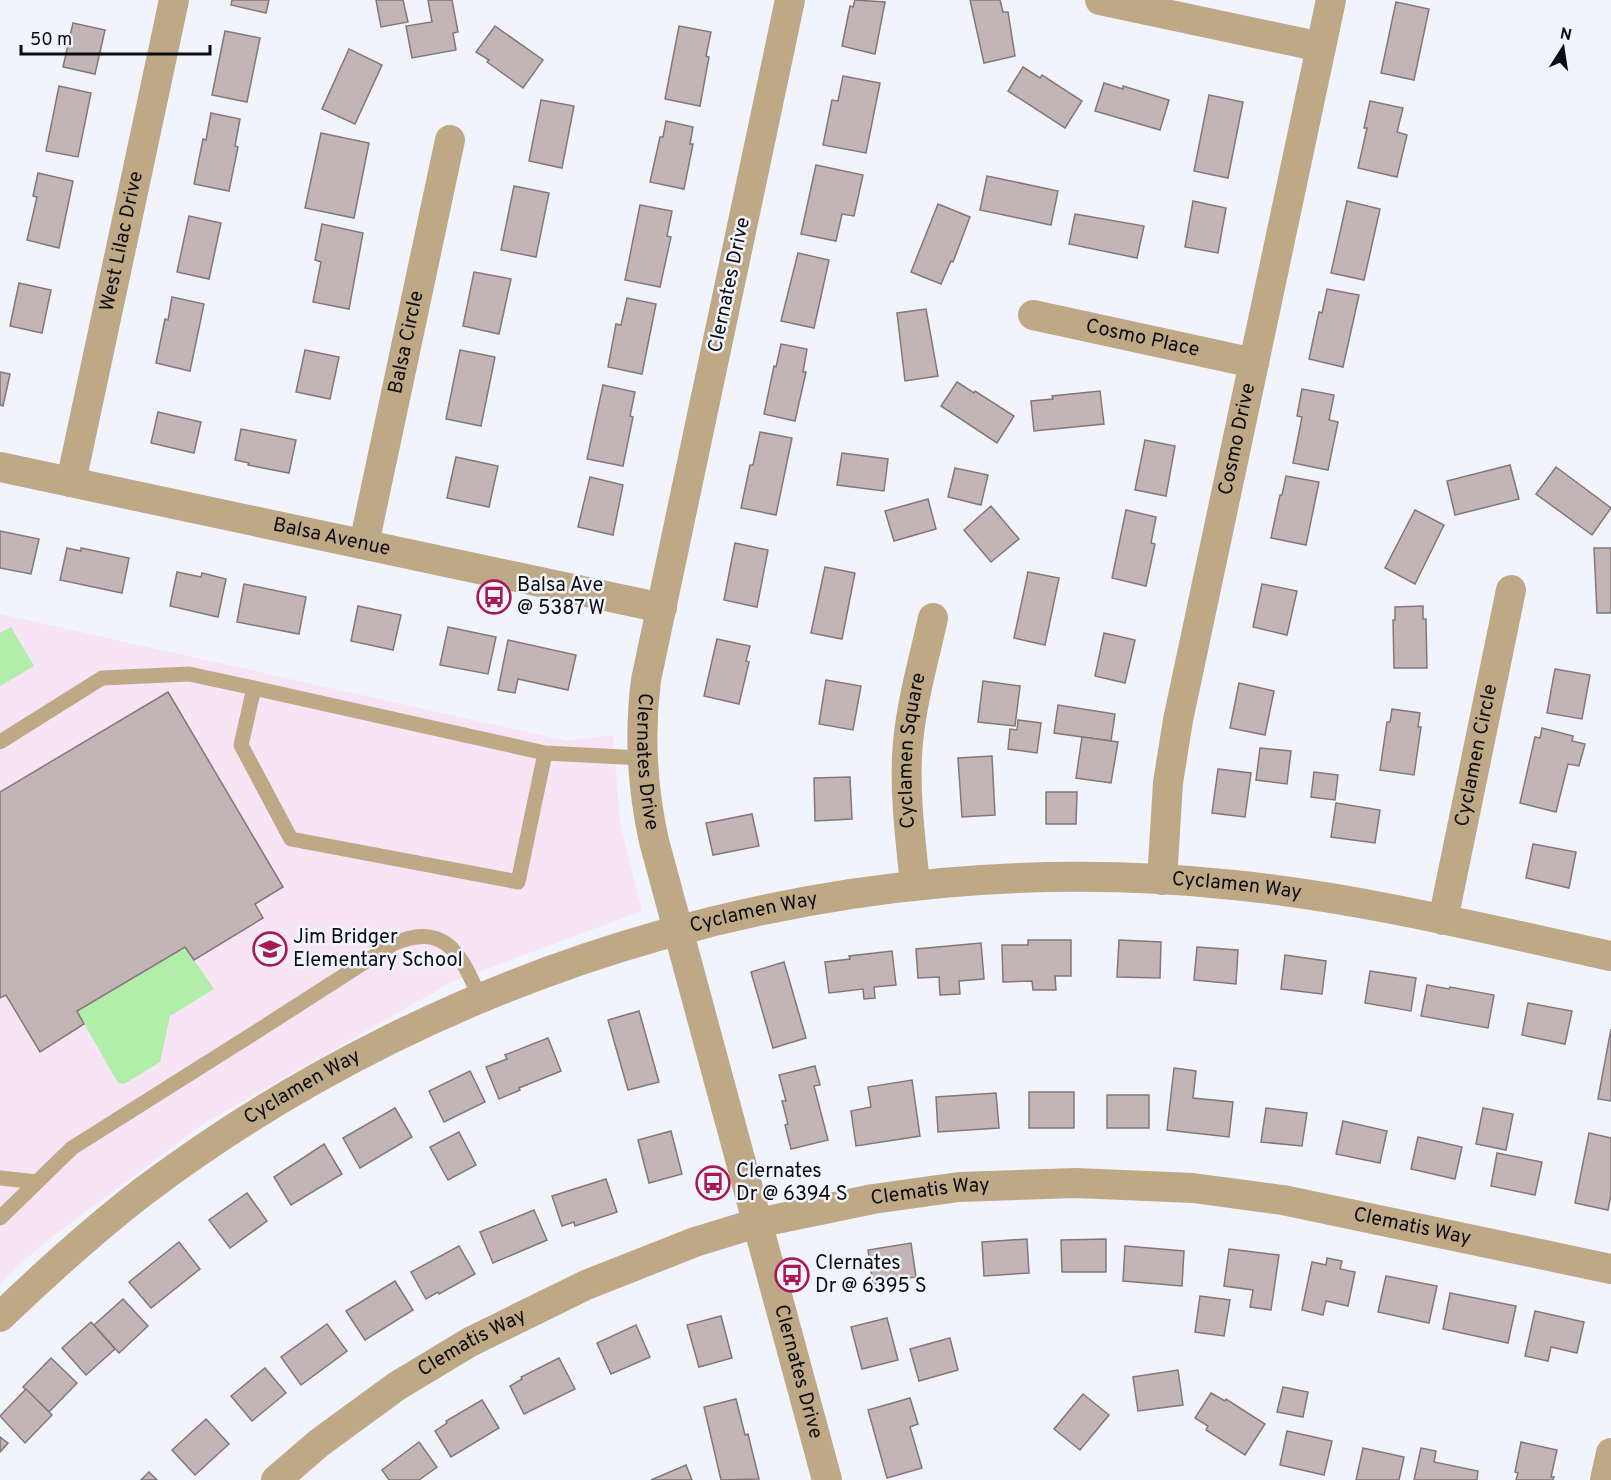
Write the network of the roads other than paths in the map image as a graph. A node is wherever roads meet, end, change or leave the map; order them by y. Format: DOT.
graph roads {
  1 [pos="174,0"];
  2 [pos="790,0"];
  3 [pos="1100,0"];
  4 [pos="1331,0"];
  5 [pos="1321,47"];
  6 [pos="450,140"];
  7 [pos="1033,315"];
  8 [pos="1254,363"];
  9 [pos="0,467"];
  10 [pos="72,482"];
  11 [pos="364,544"];
  12 [pos="1512,590"];
  13 [pos="662,608"];
  14 [pos="933,618"];
  15 [pos="254,688"];
  16 [pos="0,742"];
  17 [pos="545,753"];
  18 [pos="642,759"];
  19 [pos="1162,880"];
  20 [pos="915,885"];
  21 [pos="1443,920"];
  22 [pos="678,931"];
  23 [pos="1611,956"];
  24 [pos="480,998"];
  25 [pos="0,1178"];
  26 [pos="37,1182"];
  27 [pos="0,1218"];
  28 [pos="757,1223"];
  29 [pos="1611,1269"];
  30 [pos="0,1317"];
  31 [pos="1611,1453"];
  32 [pos="276,1480"];
  33 [pos="827,1480"];
  34 [pos="1605,1480"];
  1 -- 10 [label="street, West Lilac Drive"];
  2 -- 13 [label="street, Clernates Drive"];
  3 -- 5 [label="street"];
  4 -- 5 [label="street, Cosmo Drive"];
  5 -- 8 [label="street, Cosmo Drive"];
  6 -- 11 [label="street, Balsa Circle"];
  7 -- 8 [label="street, Cosmo Place"];
  8 -- 19 [label="street, Cosmo Drive"];
  9 -- 10 [label="street, Balsa Avenue"];
  10 -- 11 [label="street, Balsa Avenue"];
  11 -- 13 [label="street, Balsa Avenue"];
  12 -- 21 [label="street, Cyclamen Circle"];
  13 -- 18 [label="street, Clernates Drive"];
  14 -- 20 [label="street, Cyclamen Square"];
  15 -- 16 [label="lane"];
  15 -- 17 [label="lane"];
  15 -- 17 [label="lane"];
  17 -- 18 [label="lane"];
  18 -- 22 [label="street, Clernates Drive"];
  19 -- 20 [label="street, Cyclamen Way"];
  19 -- 21 [label="street, Cyclamen Way"];
  20 -- 22 [label="street, Cyclamen Way"];
  21 -- 23 [label="street, Cyclamen Way"];
  22 -- 24 [label="street, Cyclamen Way"];
  22 -- 28 [label="street, Clernates Drive"];
  24 -- 26 [label="lane"];
  24 -- 30 [label="street, Cyclamen Way"];
  25 -- 26 [label="lane"];
  26 -- 27 [label="lane"];
  28 -- 29 [label="street, Clematis Way"];
  28 -- 32 [label="street, Clematis Way"];
  28 -- 33 [label="street, Clernates Drive"];
  31 -- 34 [label="street"];
}
